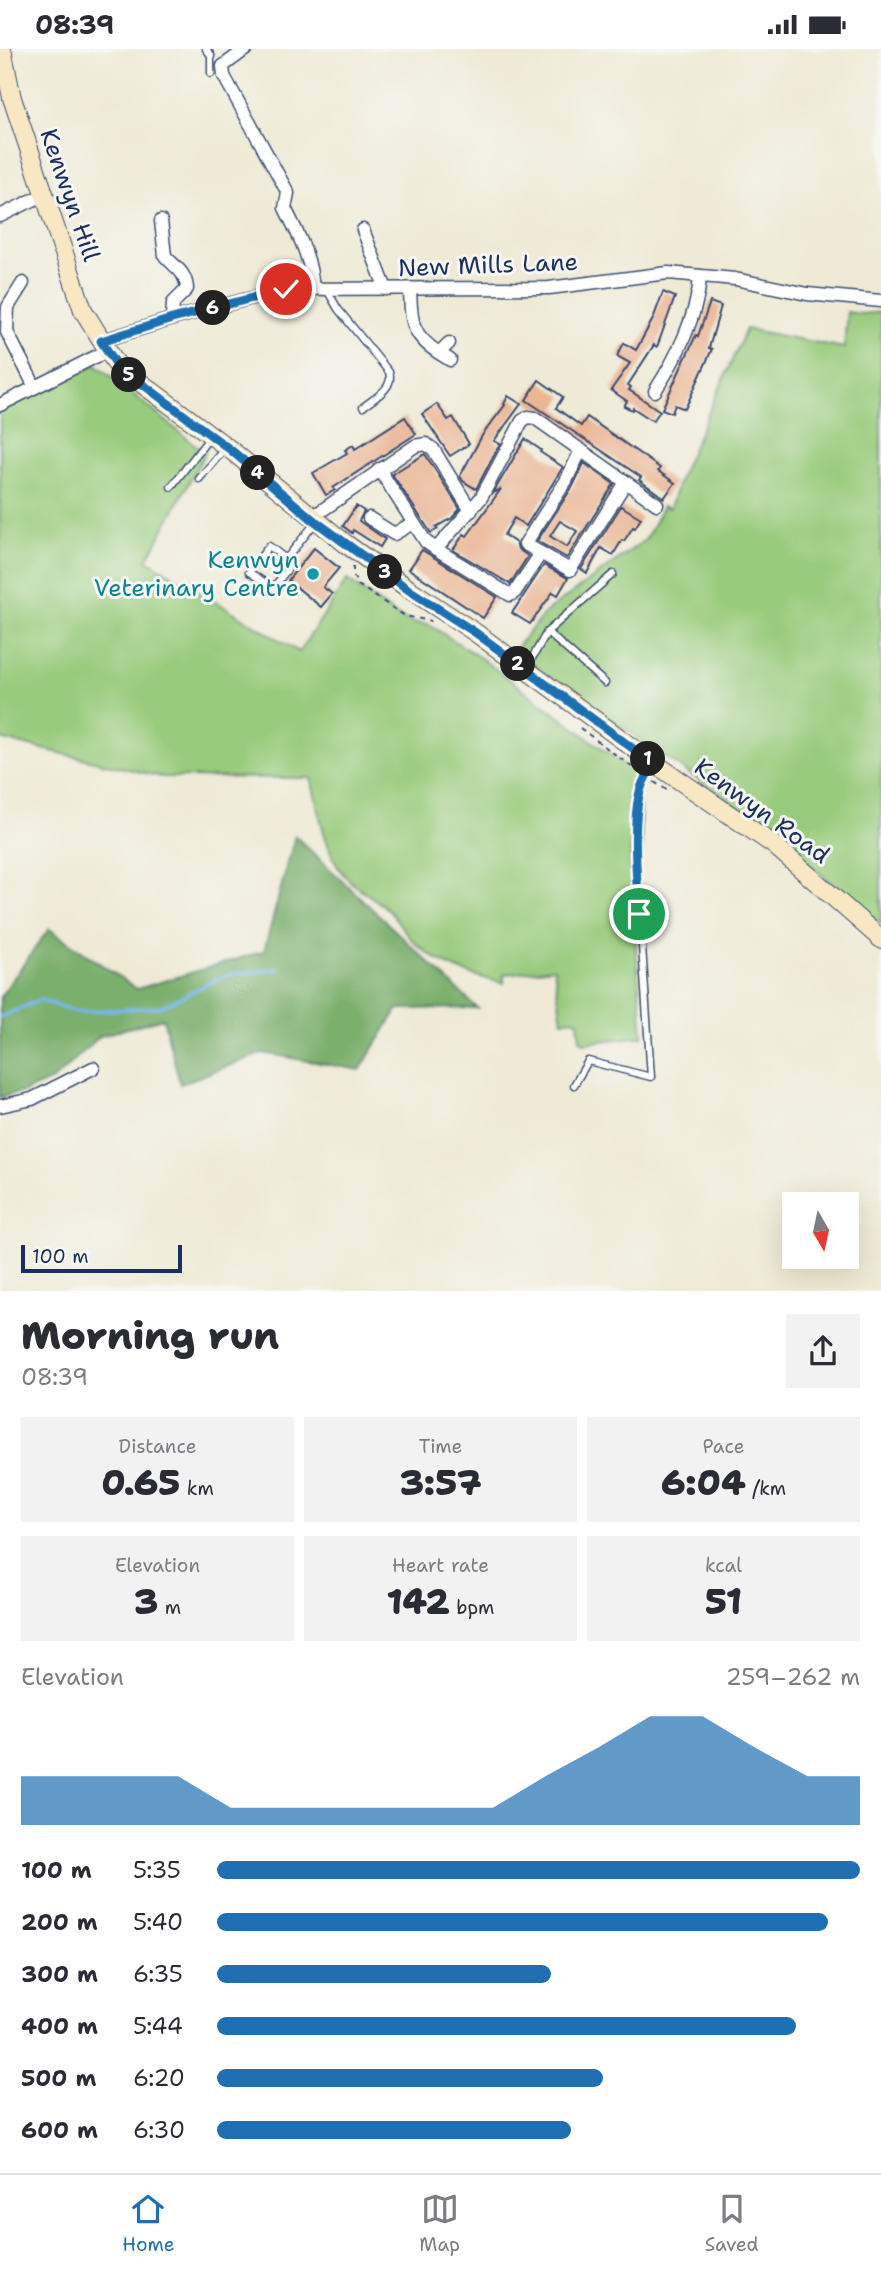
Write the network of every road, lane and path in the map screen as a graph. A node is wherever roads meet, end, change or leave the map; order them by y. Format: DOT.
graph roads {
  1 [pos="2,49"];
  2 [pos="206,49"];
  3 [pos="246,49"];
  4 [pos="211,73"];
  5 [pos="43,195"];
  6 [pos="0,216"];
  7 [pos="161,221"];
  8 [pos="363,230"];
  9 [pos="700,276"];
  10 [pos="23,283"];
  11 [pos="319,289"];
  12 [pos="386,289"];
  13 [pos="410,289"];
  14 [pos="881,301"];
  15 [pos="172,319"];
  16 [pos="104,346"];
  17 [pos="446,352"];
  18 [pos="35,387"];
  19 [pos="655,391"];
  20 [pos="0,405"];
  21 [pos="363,407"];
  22 [pos="211,436"];
  23 [pos="226,447"];
  24 [pos="581,450"];
  25 [pos="379,469"];
  26 [pos="199,479"];
  27 [pos="626,482"];
  28 [pos="171,487"];
  29 [pos="458,489"];
  30 [pos="481,498"];
  31 [pos="657,504"];
  32 [pos="471,511"];
  33 [pos="369,518"];
  34 [pos="314,520"];
  35 [pos="414,523"];
  36 [pos="436,549"];
  37 [pos="541,553"];
  38 [pos="360,554"];
  39 [pos="286,559"];
  40 [pos="613,574"];
  41 [pos="437,625"];
  42 [pos="547,632"];
  43 [pos="526,669"];
  44 [pos="605,683"];
  45 [pos="579,727"];
  46 [pos="650,770"];
  47 [pos="667,790"];
  48 [pos="881,939"];
  49 [pos="93,1068"];
  50 [pos="574,1085"];
  51 [pos="0,1106"];
  1 -- 5 [label="main road, Kenwyn Hill"];
  2 -- 4 [label="lane"];
  3 -- 11 [label="street"];
  5 -- 6 [label="street"];
  5 -- 16 [label="main road, Kenwyn Hill"];
  7 -- 15 [label="street"];
  8 -- 12 [label="street"];
  9 -- 13 [label="street, New Mills Lane"];
  9 -- 14 [label="street, New Mills Lane"];
  9 -- 19 [label="street"];
  10 -- 18 [label="street"];
  11 -- 12 [label="street, New Mills Lane"];
  11 -- 15 [label="street, New Mills Lane"];
  11 -- 21 [label="lane"];
  12 -- 13 [label="street, New Mills Lane"];
  13 -- 17 [label="street"];
  15 -- 16 [label="street, New Mills Lane"];
  16 -- 18 [label="street, New Mills Lane"];
  16 -- 22 [label="main road, Kenwyn Road"];
  18 -- 20 [label="street, New Mills Lane"];
  22 -- 23 [label="main road, Kenwyn Road"];
  22 -- 28 [label="lane"];
  23 -- 26 [label="lane"];
  23 -- 34 [label="main road, Kenwyn Road"];
  24 -- 27 [label="street"];
  24 -- 30 [label="street"];
  24 -- 37 [label="street"];
  25 -- 29 [label="street"];
  25 -- 34 [label="street"];
  25 -- 35 [label="street"];
  27 -- 31 [label="street"];
  27 -- 37 [label="street"];
  29 -- 30 [label="street"];
  29 -- 32 [label="street"];
  30 -- 32 [label="street"];
  32 -- 36 [label="street"];
  33 -- 35 [label="street"];
  34 -- 38 [label="main road, Kenwyn Road"];
  34 -- 39 [label="lane"];
  35 -- 36 [label="street"];
  36 -- 37 [label="street"];
  38 -- 41 [label="path"];
  38 -- 43 [label="main road, Kenwyn Road"];
  39 -- 39 [label="lane"];
  40 -- 42 [label="lane"];
  42 -- 43 [label="lane"];
  42 -- 44 [label="lane"];
  43 -- 46 [label="main road, Kenwyn Road"];
  45 -- 46 [label="path"];
  46 -- 47 [label="path"];
  46 -- 48 [label="main road, Kenwyn Road"];
  46 -- 50 [label="lane"];
  49 -- 51 [label="street"];
}
